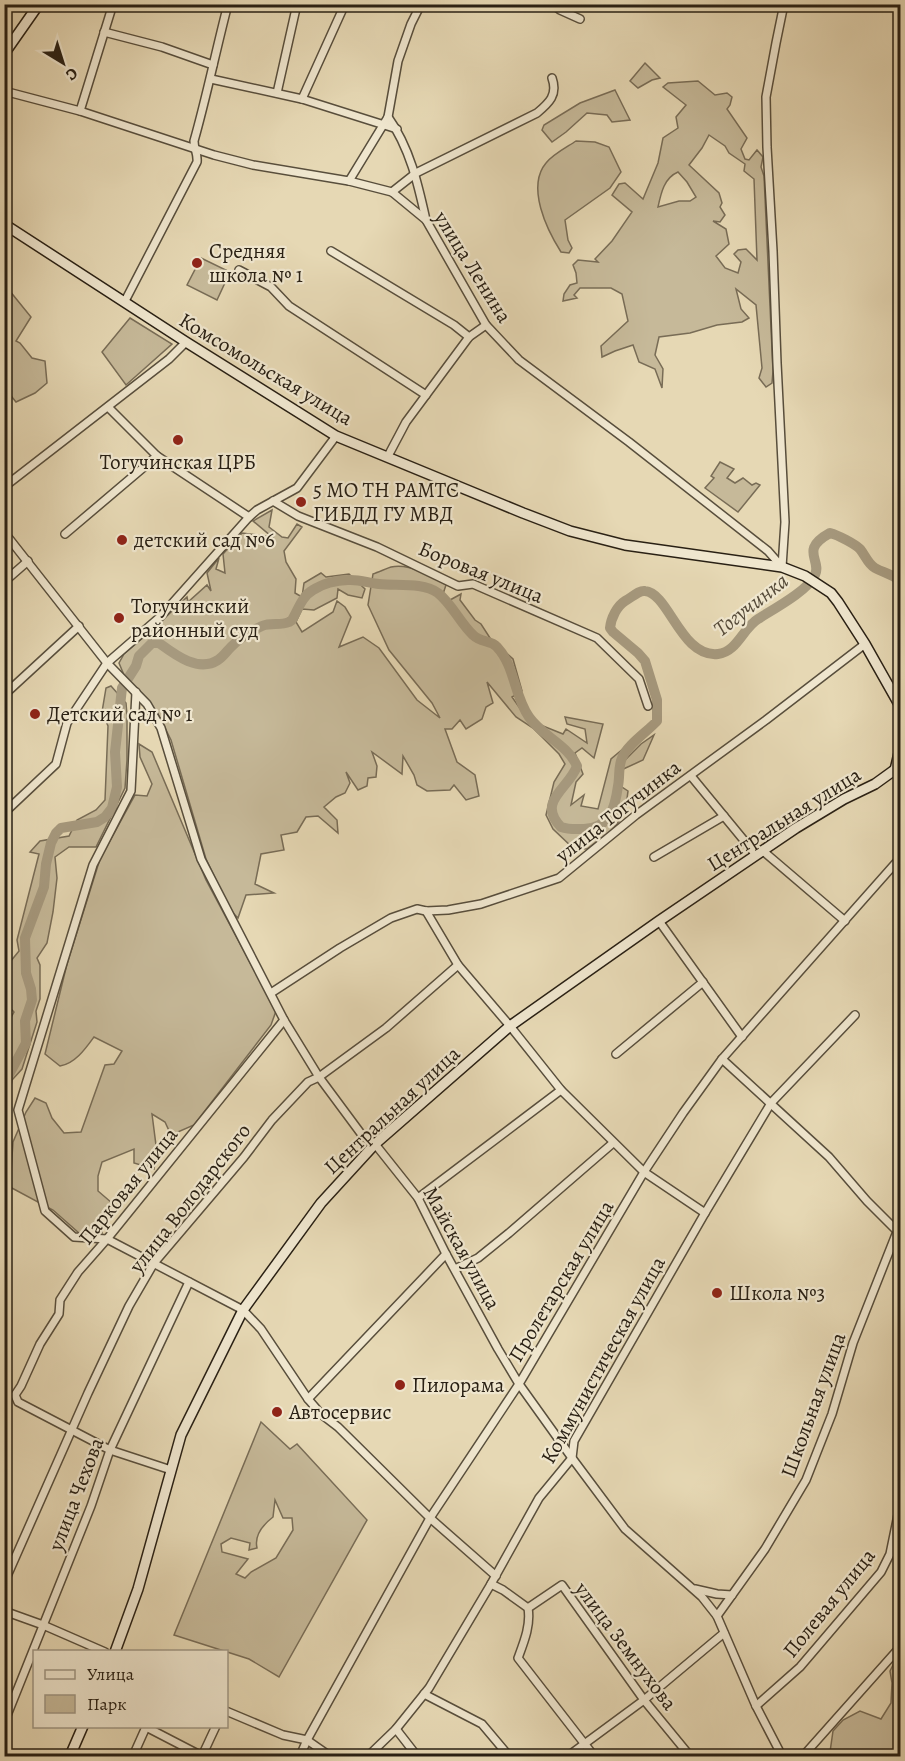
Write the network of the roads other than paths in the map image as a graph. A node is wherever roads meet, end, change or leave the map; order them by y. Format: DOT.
graph roads {
  1 [pos="39,4"];
  2 [pos="113,4"];
  3 [pos="228,4"];
  4 [pos="297,4"];
  5 [pos="345,4"];
  6 [pos="421,4"];
  7 [pos="552,4"];
  8 [pos="784,4"];
  9 [pos="580,19"];
  10 [pos="104,32"];
  11 [pos="4,54"];
  12 [pos="213,64"];
  13 [pos="552,78"];
  14 [pos="211,79"];
  15 [pos="4,91"];
  16 [pos="277,93"];
  17 [pos="302,99"];
  18 [pos="80,111"];
  19 [pos="388,117"];
  20 [pos="384,125"];
  21 [pos="397,129"];
  22 [pos="194,148"];
  23 [pos="416,173"];
  24 [pos="349,181"];
  25 [pos="392,192"];
  26 [pos="426,220"];
  27 [pos="4,224"];
  28 [pos="331,250"];
  29 [pos="239,270"];
  30 [pos="124,301"];
  31 [pos="486,325"];
  32 [pos="469,337"];
  33 [pos="186,342"];
  34 [pos="426,395"];
  35 [pos="108,407"];
  36 [pos="336,436"];
  37 [pos="157,456"];
  38 [pos="388,456"];
  39 [pos="4,487"];
  40 [pos="273,501"];
  41 [pos="249,517"];
  42 [pos="4,532"];
  43 [pos="65,534"];
  44 [pos="28,561"];
  45 [pos="782,567"];
  46 [pos="4,582"];
  47 [pos="79,626"];
  48 [pos="865,644"];
  49 [pos="107,663"];
  50 [pos="136,692"];
  51 [pos="4,695"];
  52 [pos="648,706"];
  53 [pos="900,706"];
  54 [pos="900,749"];
  55 [pos="898,768"];
  56 [pos="691,776"];
  57 [pos="4,813"];
  58 [pos="724,816"];
  59 [pos="759,853"];
  60 [pos="654,856"];
  61 [pos="900,858"];
  62 [pos="426,911"];
  63 [pos="659,921"];
  64 [pos="845,921"];
  65 [pos="458,965"];
  66 [pos="703,982"];
  67 [pos="271,993"];
  68 [pos="855,1015"];
  69 [pos="284,1020"];
  70 [pos="510,1026"];
  71 [pos="742,1037"];
  72 [pos="616,1054"];
  73 [pos="722,1059"];
  74 [pos="319,1077"];
  75 [pos="561,1090"];
  76 [pos="771,1103"];
  77 [pos="613,1143"];
  78 [pos="375,1144"];
  79 [pos="644,1172"];
  80 [pos="418,1198"];
  81 [pos="705,1213"];
  82 [pos="900,1229"];
  83 [pos="107,1239"];
  84 [pos="446,1254"];
  85 [pos="154,1263"];
  86 [pos="454,1269"];
  87 [pos="189,1282"];
  88 [pos="243,1310"];
  89 [pos="519,1384"];
  90 [pos="308,1399"];
  91 [pos="73,1430"];
  92 [pos="110,1450"];
  93 [pos="572,1458"];
  94 [pos="171,1470"];
  95 [pos="900,1505"];
  96 [pos="430,1518"];
  97 [pos="496,1576"];
  98 [pos="4,1583"];
  99 [pos="491,1584"];
  100 [pos="692,1588"];
  101 [pos="732,1595"];
  102 [pos="528,1608"];
  103 [pos="4,1611"];
  104 [pos="717,1616"];
  105 [pos="44,1625"];
  106 [pos="724,1633"];
  107 [pos="900,1647"];
  108 [pos="34,1650"];
  109 [pos="100,1650"];
  110 [pos="117,1650"];
  111 [pos="33,1652"];
  112 [pos="424,1694"];
  113 [pos="644,1700"];
  114 [pos="756,1706"];
  115 [pos="228,1712"];
  116 [pos="4,1723"];
  117 [pos="82,1728"];
  118 [pos="146,1728"];
  119 [pos="148,1728"];
  120 [pos="215,1728"];
  121 [pos="396,1729"];
  122 [pos="307,1740"];
  123 [pos="584,1744"];
  124 [pos="70,1756"];
  125 [pos="133,1756"];
  126 [pos="202,1756"];
  127 [pos="300,1756"];
  128 [pos="330,1756"];
  129 [pos="368,1756"];
  130 [pos="417,1756"];
  131 [pos="509,1756"];
  132 [pos="568,1756"];
  133 [pos="594,1756"];
  134 [pos="690,1756"];
  135 [pos="782,1756"];
  136 [pos="803,1756"];
  1 -- 11 [label="main road"];
  2 -- 10 [label="street"];
  3 -- 12 [label="street"];
  4 -- 16 [label="street"];
  5 -- 17 [label="street"];
  6 -- 19 [label="street"];
  7 -- 9 [label="street"];
  8 -- 45 [label="street"];
  10 -- 12 [label="street"];
  10 -- 18 [label="street"];
  12 -- 14 [label="street"];
  13 -- 23 [label="street"];
  14 -- 16 [label="street"];
  14 -- 22 [label="street"];
  15 -- 18 [label="street, улица Ленина"];
  16 -- 17 [label="street"];
  17 -- 20 [label="street"];
  18 -- 22 [label="street, улица Ленина"];
  19 -- 20 [label="street"];
  19 -- 21 [label="street"];
  20 -- 21 [label="street"];
  20 -- 24 [label="street"];
  21 -- 23 [label="street"];
  22 -- 24 [label="street, улица Ленина"];
  22 -- 30 [label="street"];
  23 -- 25 [label="street"];
  23 -- 26 [label="street"];
  24 -- 25 [label="street, улица Ленина"];
  25 -- 26 [label="street, улица Ленина"];
  26 -- 31 [label="street, улица Ленина"];
  27 -- 30 [label="main road, Комсомольская улица"];
  28 -- 32 [label="street"];
  29 -- 34 [label="street"];
  30 -- 33 [label="main road, Комсомольская улица"];
  31 -- 32 [label="street"];
  31 -- 45 [label="street, улица Ленина"];
  32 -- 34 [label="street"];
  33 -- 35 [label="street"];
  33 -- 36 [label="main road, Комсомольская улица"];
  34 -- 38 [label="street"];
  35 -- 37 [label="street"];
  35 -- 39 [label="street"];
  36 -- 38 [label="main road, Комсомольская улица"];
  36 -- 40 [label="street"];
  37 -- 41 [label="street"];
  37 -- 43 [label="street"];
  38 -- 45 [label="main road, Комсомольская улица"];
  40 -- 41 [label="street"];
  40 -- 52 [label="street, Боровая улица"];
  41 -- 49 [label="street"];
  42 -- 44 [label="street, Майская улица"];
  44 -- 46 [label="street"];
  44 -- 47 [label="street, Майская улица"];
  45 -- 48 [label="main road, Комсомольская улица"];
  47 -- 49 [label="street, Майская улица"];
  47 -- 51 [label="street"];
  48 -- 53 [label="main road"];
  48 -- 56 [label="street, улица Тогучинка"];
  49 -- 50 [label="street, Майская улица"];
  49 -- 57 [label="street"];
  50 -- 67 [label="street, Майская улица"];
  50 -- 83 [label="street"];
  54 -- 55 [label="main road"];
  55 -- 59 [label="main road, Центральная улица"];
  56 -- 58 [label="street"];
  56 -- 62 [label="street, улица Тогучинка"];
  58 -- 59 [label="street"];
  58 -- 60 [label="street"];
  59 -- 63 [label="main road, Центральная улица"];
  59 -- 64 [label="street"];
  61 -- 64 [label="street, Пролетарская улица"];
  62 -- 65 [label="street"];
  62 -- 67 [label="street, улица Тогучинка"];
  63 -- 66 [label="street"];
  63 -- 70 [label="main road, Центральная улица"];
  64 -- 71 [label="street, Пролетарская улица"];
  65 -- 70 [label="street"];
  65 -- 74 [label="street, улица Володарского"];
  66 -- 71 [label="street"];
  66 -- 72 [label="street"];
  67 -- 69 [label="street, Майская улица"];
  68 -- 76 [label="street, Коммунистическая улица"];
  69 -- 74 [label="street, Майская улица"];
  69 -- 83 [label="street, Парковая улица"];
  70 -- 75 [label="street"];
  70 -- 78 [label="main road, Центральная улица"];
  71 -- 73 [label="street, Пролетарская улица"];
  73 -- 76 [label="street"];
  73 -- 79 [label="street, Пролетарская улица"];
  74 -- 78 [label="street, Майская улица"];
  74 -- 85 [label="street, улица Володарского"];
  75 -- 77 [label="street"];
  75 -- 80 [label="street"];
  76 -- 81 [label="street, Коммунистическая улица"];
  76 -- 82 [label="street"];
  77 -- 79 [label="street"];
  77 -- 86 [label="street"];
  78 -- 80 [label="street, Майская улица"];
  78 -- 88 [label="main road, Центральная улица"];
  79 -- 81 [label="street"];
  79 -- 89 [label="street, Пролетарская улица"];
  80 -- 84 [label="street, Майская улица"];
  81 -- 93 [label="street, Коммунистическая улица"];
  82 -- 101 [label="street, Школьная улица"];
  83 -- 85 [label="street"];
  83 -- 91 [label="street, Парковая улица"];
  84 -- 86 [label="street, Майская улица"];
  84 -- 90 [label="street"];
  85 -- 87 [label="street"];
  85 -- 91 [label="street, улица Володарского"];
  86 -- 89 [label="street, Майская улица"];
  87 -- 88 [label="street"];
  87 -- 92 [label="street, улица Чехова"];
  88 -- 90 [label="street"];
  88 -- 94 [label="main road, Центральная улица"];
  89 -- 93 [label="street, Майская улица"];
  89 -- 96 [label="street, Пролетарская улица"];
  90 -- 96 [label="street"];
  91 -- 92 [label="street"];
  91 -- 98 [label="street, улица Володарского"];
  92 -- 94 [label="street"];
  92 -- 105 [label="street, улица Чехова"];
  93 -- 97 [label="street, Коммунистическая улица"];
  93 -- 100 [label="street, Майская улица"];
  94 -- 110 [label="main road, Центральная улица"];
  95 -- 114 [label="street, Полевая улица"];
  96 -- 97 [label="street"];
  96 -- 122 [label="street, Пролетарская улица"];
  97 -- 99 [label="street, Коммунистическая улица"];
  99 -- 102 [label="street"];
  99 -- 112 [label="street, Коммунистическая улица"];
  100 -- 101 [label="street"];
  100 -- 104 [label="street, Майская улица"];
  101 -- 104 [label="street, Школьная улица"];
  102 -- 113 [label="street, улица Земнухова"];
  102 -- 123 [label="street"];
  103 -- 105 [label="street"];
  104 -- 106 [label="street, Майская улица"];
  105 -- 108 [label="street, улица Чехова"];
  105 -- 109 [label="street"];
  106 -- 113 [label="street"];
  106 -- 114 [label="street, Майская улица"];
  107 -- 136 [label="street"];
  111 -- 116 [label="street, улица Чехова"];
  112 -- 121 [label="street, Коммунистическая улица"];
  112 -- 131 [label="street"];
  113 -- 123 [label="street"];
  113 -- 134 [label="street, улица Земнухова"];
  114 -- 135 [label="street, Майская улица"];
  115 -- 122 [label="street"];
  117 -- 124 [label="main road"];
  118 -- 125 [label="street"];
  119 -- 126 [label="street"];
  120 -- 126 [label="street"];
  121 -- 129 [label="street, Коммунистическая улица"];
  121 -- 130 [label="street"];
  122 -- 127 [label="street, Пролетарская улица"];
  122 -- 128 [label="street"];
  123 -- 132 [label="street"];
  123 -- 133 [label="street"];
}
